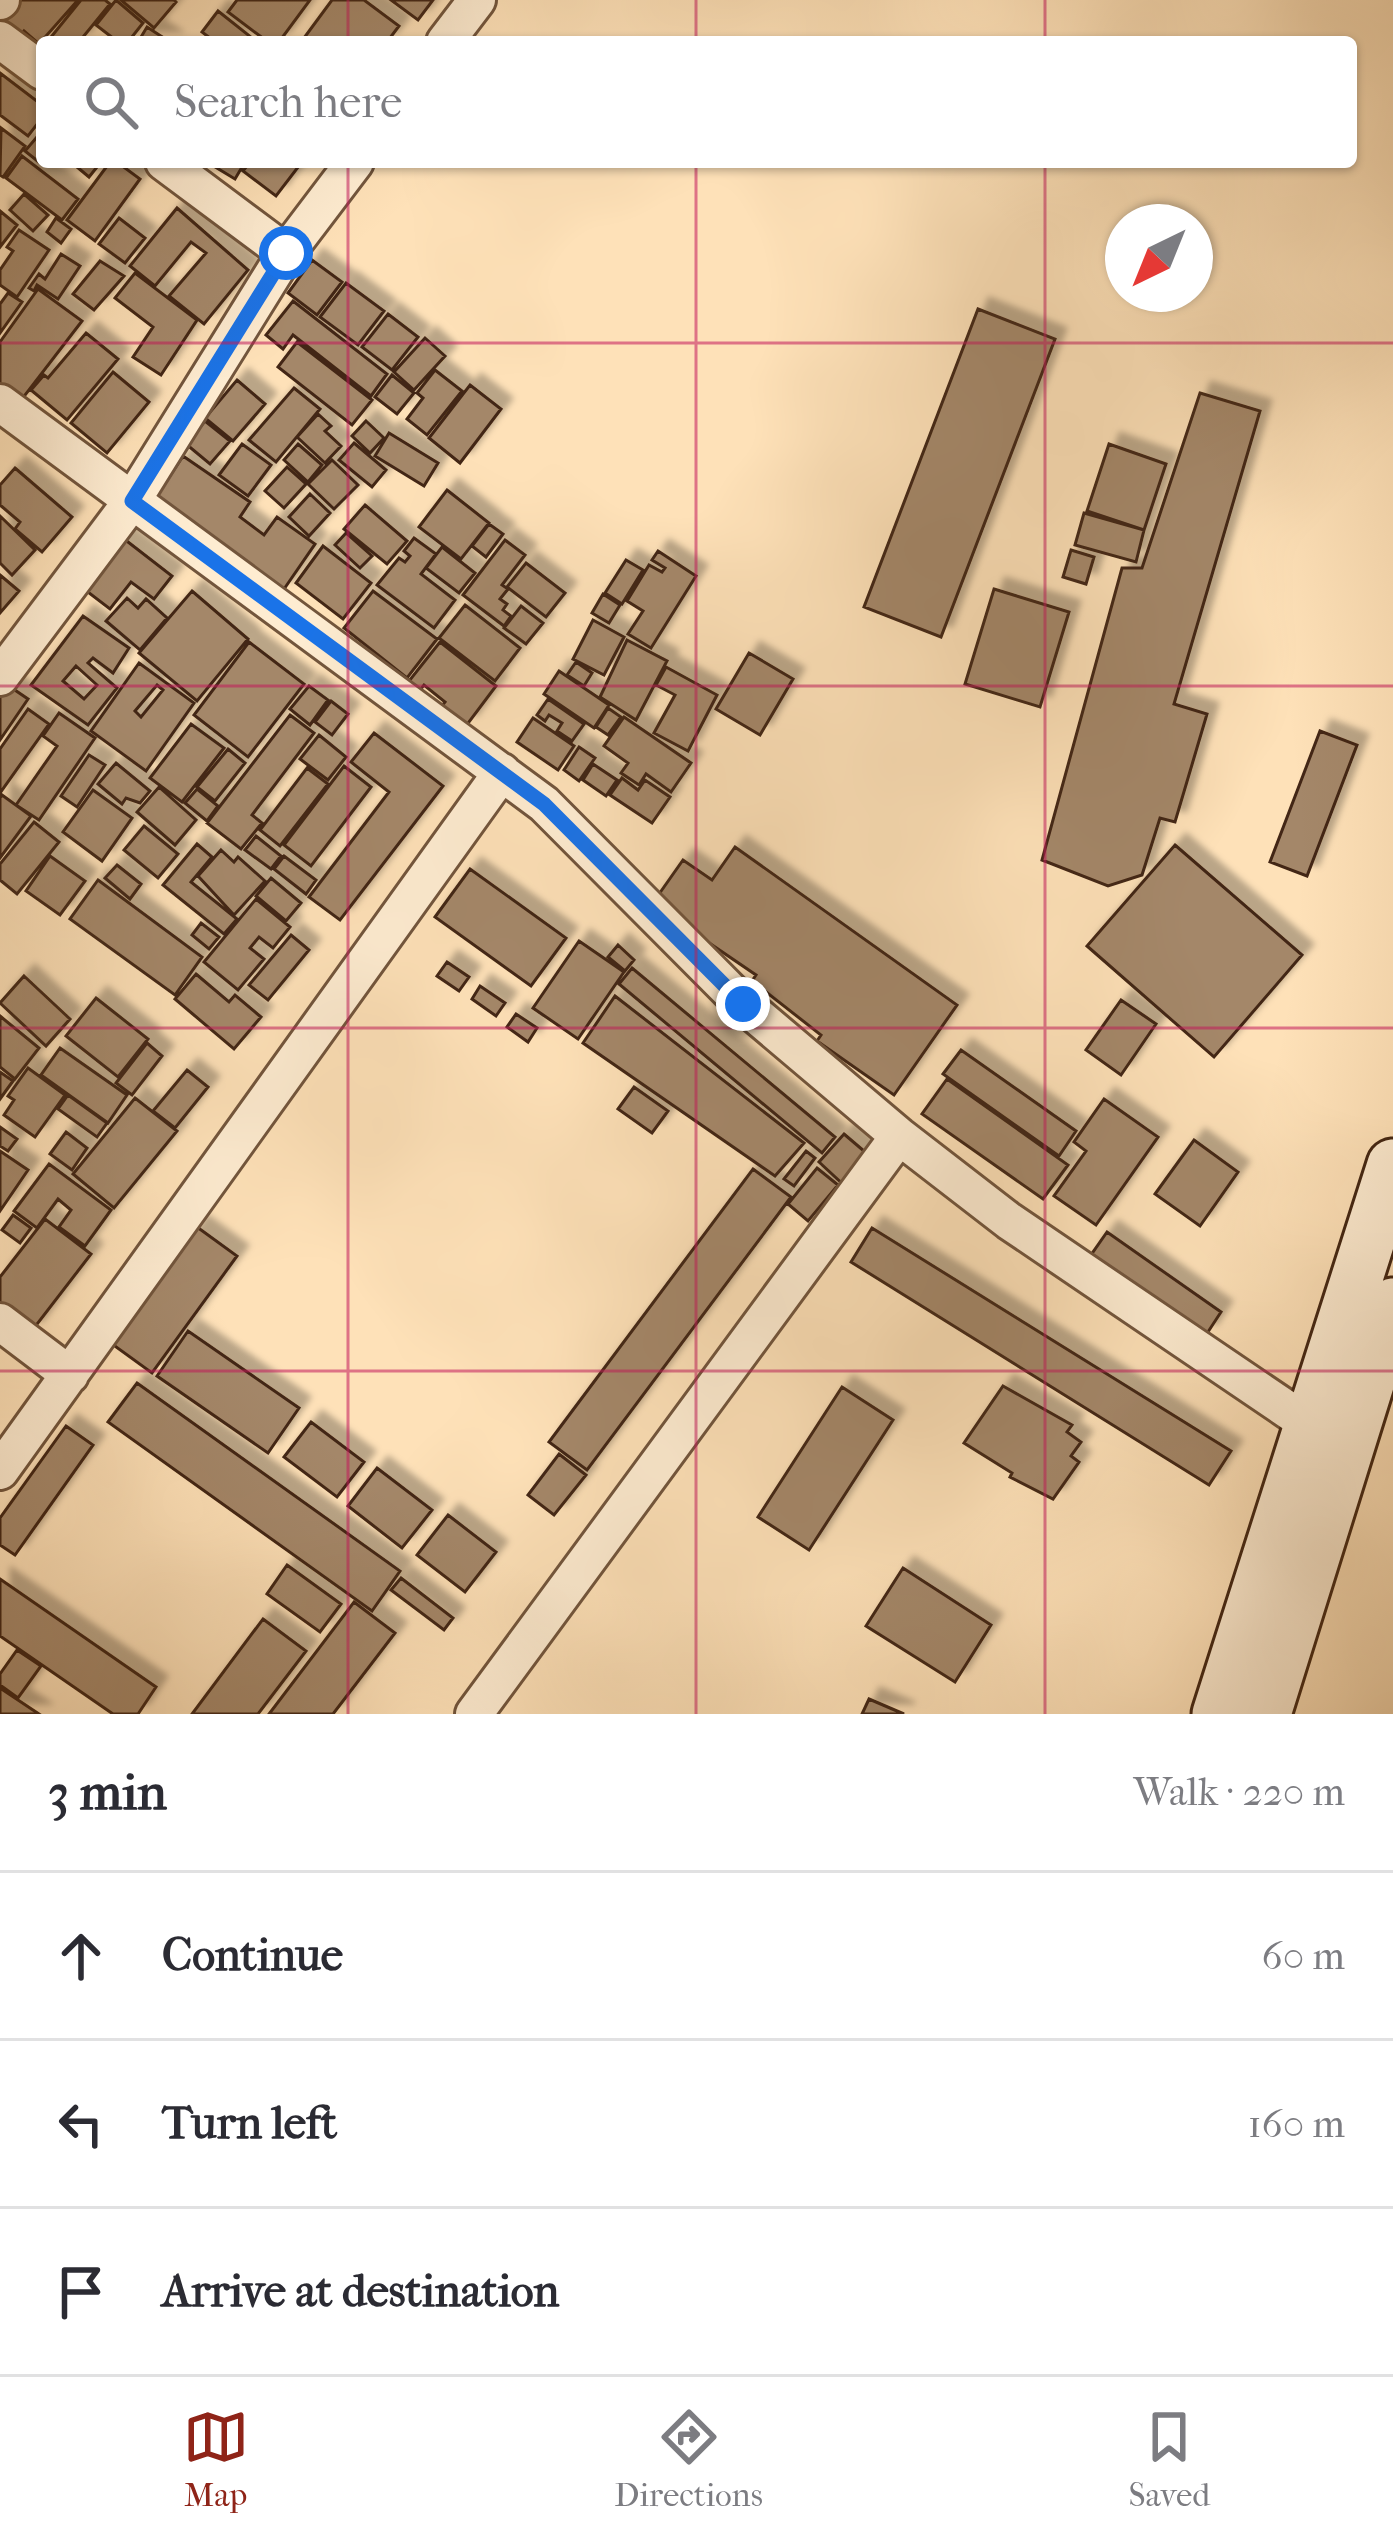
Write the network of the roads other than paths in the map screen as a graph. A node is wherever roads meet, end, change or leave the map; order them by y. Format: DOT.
graph roads {
  1 [pos="476,0"];
  2 [pos="449,36"];
  3 [pos="0,40"];
  4 [pos="36,67"];
  5 [pos="172,168"];
  6 [pos="350,168"];
  7 [pos="286,253"];
  8 [pos="0,403"];
  9 [pos="132,501"];
  10 [pos="0,677"];
  11 [pos="502,772"];
  12 [pos="899,1136"];
  13 [pos="1393,1165"];
  14 [pos="1393,1304"];
  15 [pos="0,1322"];
  16 [pos="70,1375"];
  17 [pos="1310,1425"];
  18 [pos="0,1471"];
  19 [pos="474,1714"];
  20 [pos="1218,1714"];
  21 [pos="1265,1714"];
  1 -- 2 [label="street"];
  3 -- 4 [label="street"];
  5 -- 7 [label="street"];
  6 -- 7 [label="street"];
  7 -- 9 [label="street"];
  8 -- 9 [label="street"];
  9 -- 10 [label="street"];
  9 -- 11 [label="street"];
  11 -- 12 [label="street"];
  11 -- 16 [label="street"];
  12 -- 17 [label="street"];
  12 -- 19 [label="street"];
  13 -- 17 [label="main road"];
  14 -- 21 [label="main road"];
  15 -- 16 [label="street"];
  16 -- 18 [label="street"];
  17 -- 20 [label="main road"];
}
